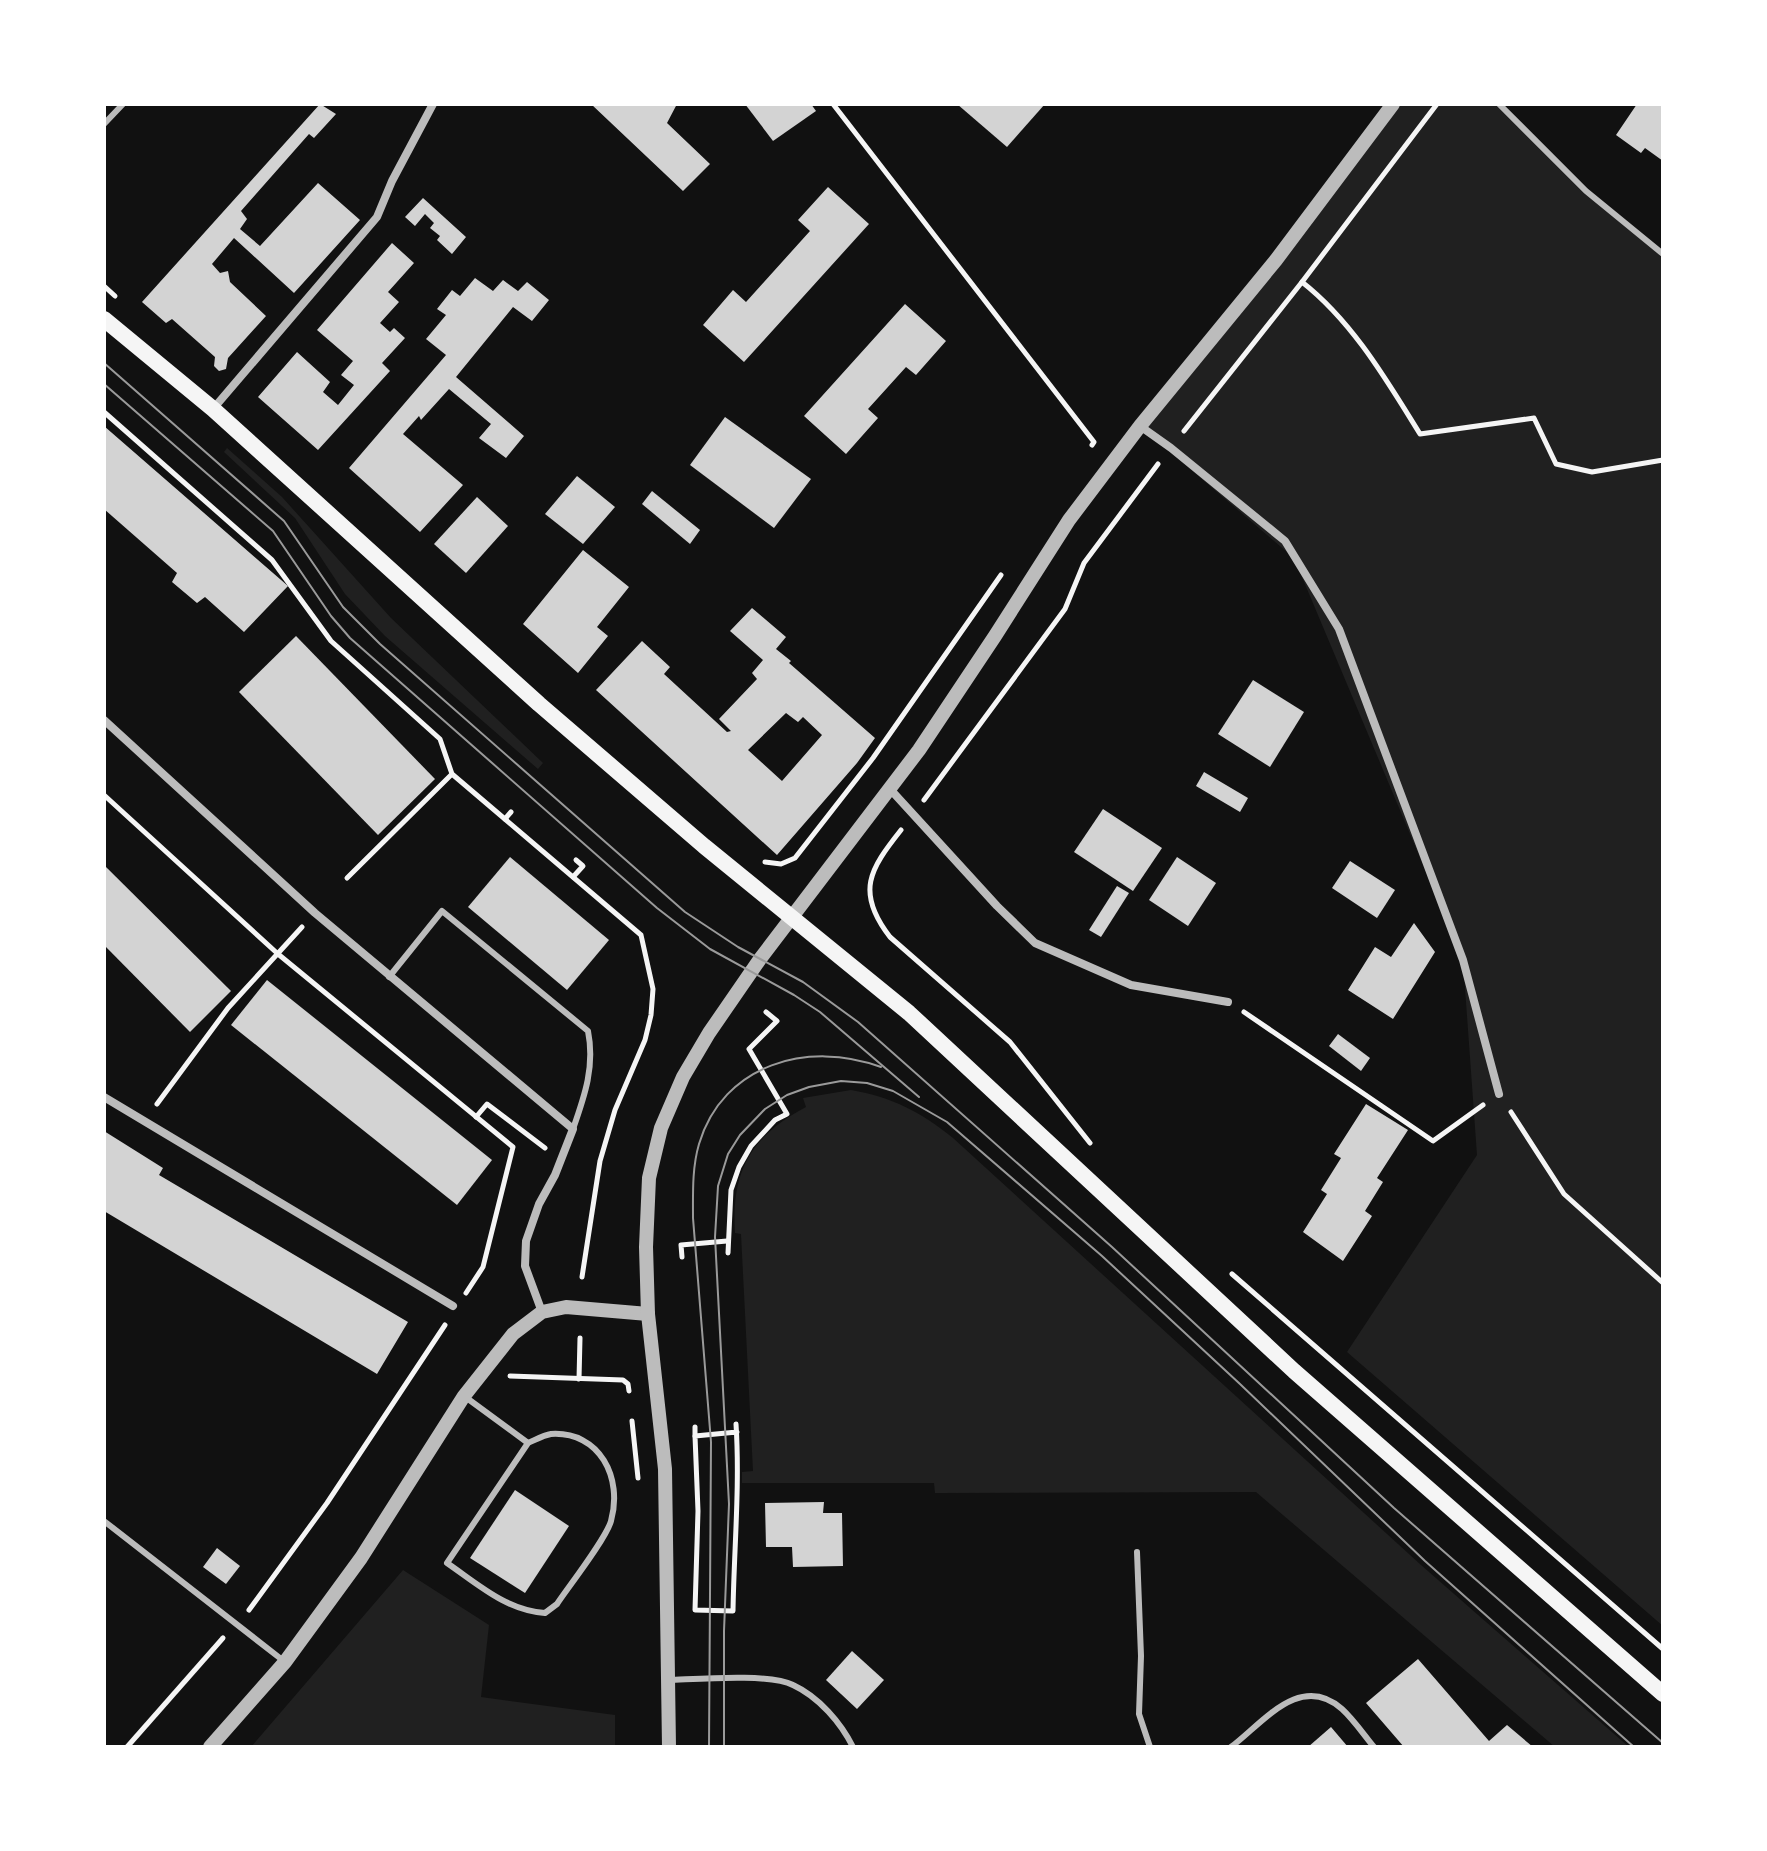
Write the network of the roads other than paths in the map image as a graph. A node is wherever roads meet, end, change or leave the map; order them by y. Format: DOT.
graph roads {
  1 [pos="123,104"];
  2 [pos="433,104"];
  3 [pos="1393,104"];
  4 [pos="1499,104"];
  5 [pos="104,124"];
  6 [pos="1663,254"];
  7 [pos="104,319"];
  8 [pos="213,409"];
  9 [pos="1140,426"];
  10 [pos="104,720"];
  11 [pos="890,789"];
  12 [pos="791,916"];
  13 [pos="389,977"];
  14 [pos="1228,1002"];
  15 [pos="1499,1094"];
  16 [pos="104,1097"];
  17 [pos="573,1129"];
  18 [pos="453,1306"];
  19 [pos="542,1312"];
  20 [pos="648,1314"];
  21 [pos="464,1396"];
  22 [pos="528,1443"];
  23 [pos="104,1521"];
  24 [pos="1137,1552"];
  25 [pos="285,1662"];
  26 [pos="669,1680"];
  27 [pos="1663,1694"];
  28 [pos="210,1747"];
  29 [pos="669,1747"];
  30 [pos="853,1747"];
  31 [pos="1150,1747"];
  32 [pos="1231,1747"];
  33 [pos="1374,1747"];
  1 -- 5 [label="lane"];
  2 -- 8 [label="street"];
  3 -- 9 [label="street"];
  4 -- 6 [label="lane"];
  7 -- 8 [label="main road"];
  8 -- 12 [label="main road"];
  9 -- 11 [label="street"];
  9 -- 15 [label="street"];
  10 -- 13 [label="street"];
  11 -- 12 [label="street"];
  11 -- 14 [label="street"];
  12 -- 20 [label="street"];
  12 -- 27 [label="main road"];
  13 -- 17 [label="street"];
  13 -- 17 [label="lane"];
  16 -- 18 [label="street"];
  17 -- 19 [label="street"];
  19 -- 20 [label="street"];
  19 -- 21 [label="street"];
  20 -- 26 [label="street"];
  21 -- 22 [label="lane"];
  21 -- 25 [label="street"];
  22 -- 22 [label="lane"];
  23 -- 25 [label="lane"];
  24 -- 31 [label="lane"];
  25 -- 28 [label="street"];
  26 -- 29 [label="street"];
  26 -- 30 [label="lane"];
  32 -- 33 [label="lane"];
}
